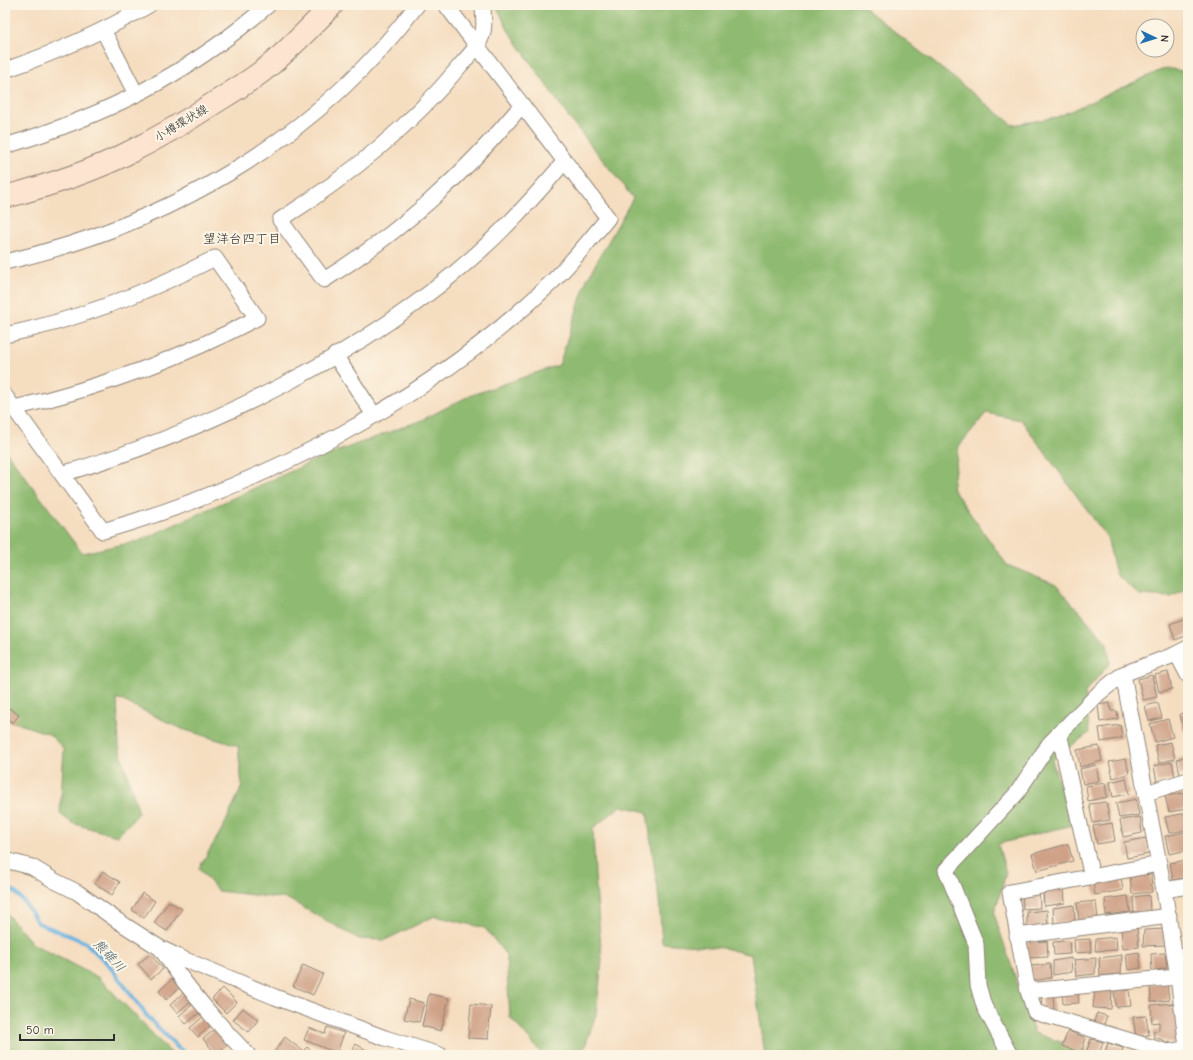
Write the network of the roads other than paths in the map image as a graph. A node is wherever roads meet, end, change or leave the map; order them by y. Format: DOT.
graph roads {
  1 [pos="149,5"];
  2 [pos="268,5"];
  3 [pos="332,5"];
  4 [pos="418,5"];
  5 [pos="446,5"];
  6 [pos="483,5"];
  7 [pos="103,30"];
  8 [pos="477,46"];
  9 [pos="5,70"];
  10 [pos="136,94"];
  11 [pos="522,105"];
  12 [pos="5,146"];
  13 [pos="565,161"];
  14 [pos="5,197"];
  15 [pos="5,262"];
  16 [pos="5,335"];
  17 [pos="335,355"];
  18 [pos="5,396"];
  19 [pos="14,408"];
  20 [pos="374,415"];
  21 [pos="62,474"];
  22 [pos="1183,651"];
  23 [pos="1123,674"];
  24 [pos="1188,675"];
  25 [pos="1059,733"];
  26 [pos="1188,780"];
  27 [pos="1146,793"];
  28 [pos="5,860"];
  29 [pos="1159,864"];
  30 [pos="1092,877"];
  31 [pos="1188,886"];
  32 [pos="1164,890"];
  33 [pos="1169,916"];
  34 [pos="1017,936"];
  35 [pos="160,948"];
  36 [pos="1183,976"];
  37 [pos="1028,991"];
  38 [pos="1188,1050"];
  39 [pos="1165,1053"];
  40 [pos="248,1055"];
  41 [pos="440,1055"];
  42 [pos="1010,1055"];
  1 -- 7 [label="street"];
  2 -- 10 [label="street"];
  3 -- 14 [label="main road, 小樽環状線"];
  4 -- 15 [label="street"];
  5 -- 8 [label="street"];
  6 -- 8 [label="street"];
  7 -- 9 [label="street"];
  7 -- 10 [label="street"];
  8 -- 11 [label="street"];
  8 -- 11 [label="street"];
  10 -- 12 [label="street"];
  11 -- 13 [label="street"];
  13 -- 17 [label="street"];
  13 -- 20 [label="street"];
  16 -- 19 [label="street"];
  17 -- 20 [label="street"];
  17 -- 21 [label="street"];
  18 -- 19 [label="street"];
  19 -- 21 [label="street"];
  20 -- 21 [label="street"];
  22 -- 23 [label="street"];
  22 -- 24 [label="street"];
  23 -- 25 [label="street"];
  23 -- 27 [label="street"];
  25 -- 30 [label="street"];
  25 -- 42 [label="street"];
  26 -- 27 [label="street"];
  27 -- 29 [label="street"];
  28 -- 35 [label="street"];
  29 -- 30 [label="street"];
  29 -- 32 [label="street"];
  30 -- 34 [label="street"];
  31 -- 32 [label="street"];
  32 -- 33 [label="street"];
  33 -- 34 [label="street"];
  33 -- 36 [label="street"];
  34 -- 37 [label="street"];
  35 -- 40 [label="street"];
  35 -- 41 [label="street"];
  36 -- 37 [label="street"];
  36 -- 38 [label="street"];
  37 -- 39 [label="street"];
  38 -- 39 [label="street"];
}
